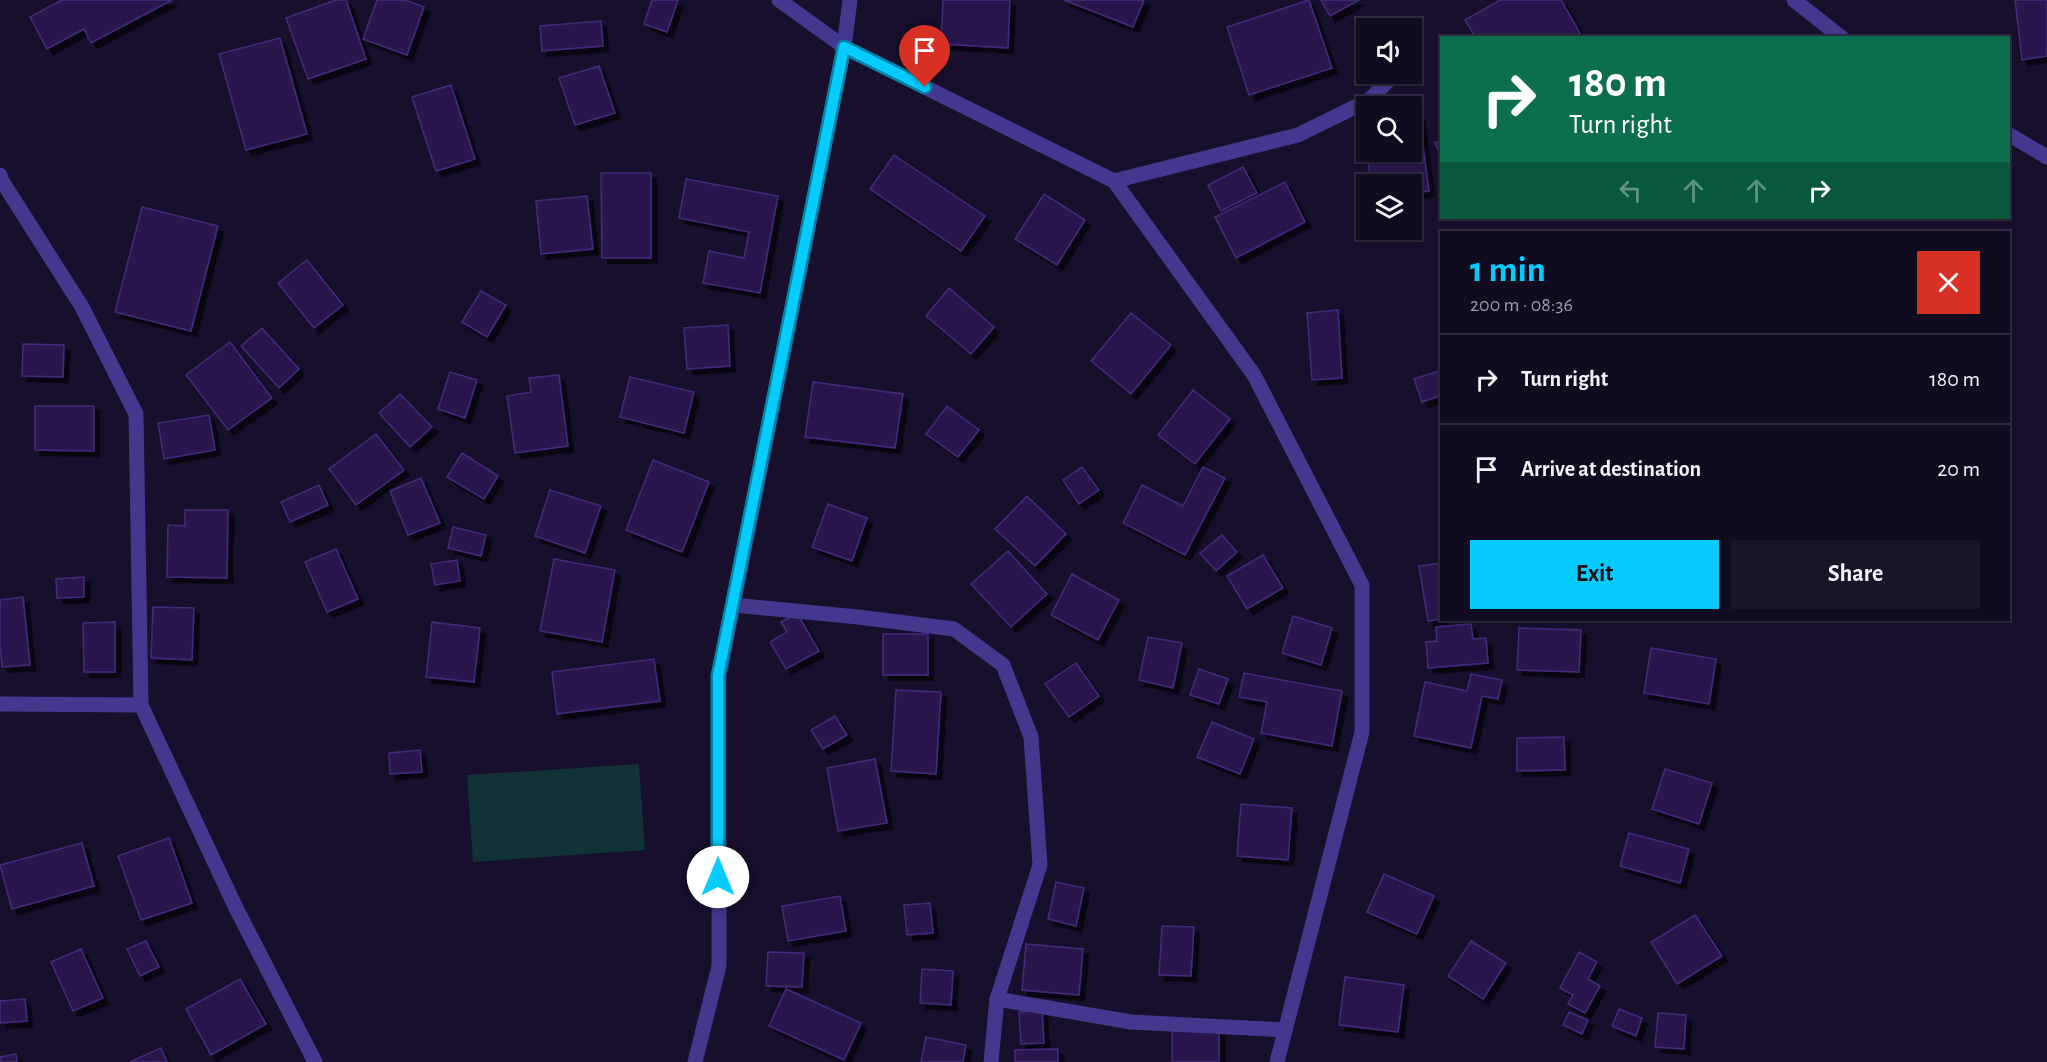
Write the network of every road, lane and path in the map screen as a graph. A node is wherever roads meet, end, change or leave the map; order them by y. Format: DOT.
graph roads {
  1 [pos="779,0"];
  2 [pos="849,0"];
  3 [pos="1794,0"];
  4 [pos="1839,36"];
  5 [pos="844,47"];
  6 [pos="1385,84"];
  7 [pos="2010,135"];
  8 [pos="2047,144"];
  9 [pos="2031,147"];
  10 [pos="2047,157"];
  11 [pos="0,175"];
  12 [pos="1114,181"];
  13 [pos="733,605"];
  14 [pos="0,704"];
  15 [pos="141,705"];
  16 [pos="997,999"];
  17 [pos="1286,1030"];
  18 [pos="315,1062"];
  19 [pos="695,1062"];
  20 [pos="991,1062"];
  21 [pos="1277,1062"];
  1 -- 5 [label="street"];
  2 -- 5 [label="street"];
  3 -- 4 [label="street"];
  5 -- 12 [label="street"];
  5 -- 13 [label="street"];
  6 -- 12 [label="street"];
  7 -- 9 [label="street"];
  8 -- 9 [label="street"];
  9 -- 10 [label="street"];
  11 -- 15 [label="street"];
  12 -- 17 [label="street"];
  13 -- 16 [label="street"];
  13 -- 19 [label="street"];
  14 -- 15 [label="street"];
  15 -- 18 [label="street"];
  16 -- 17 [label="street"];
  16 -- 20 [label="street"];
  17 -- 21 [label="street"];
}
